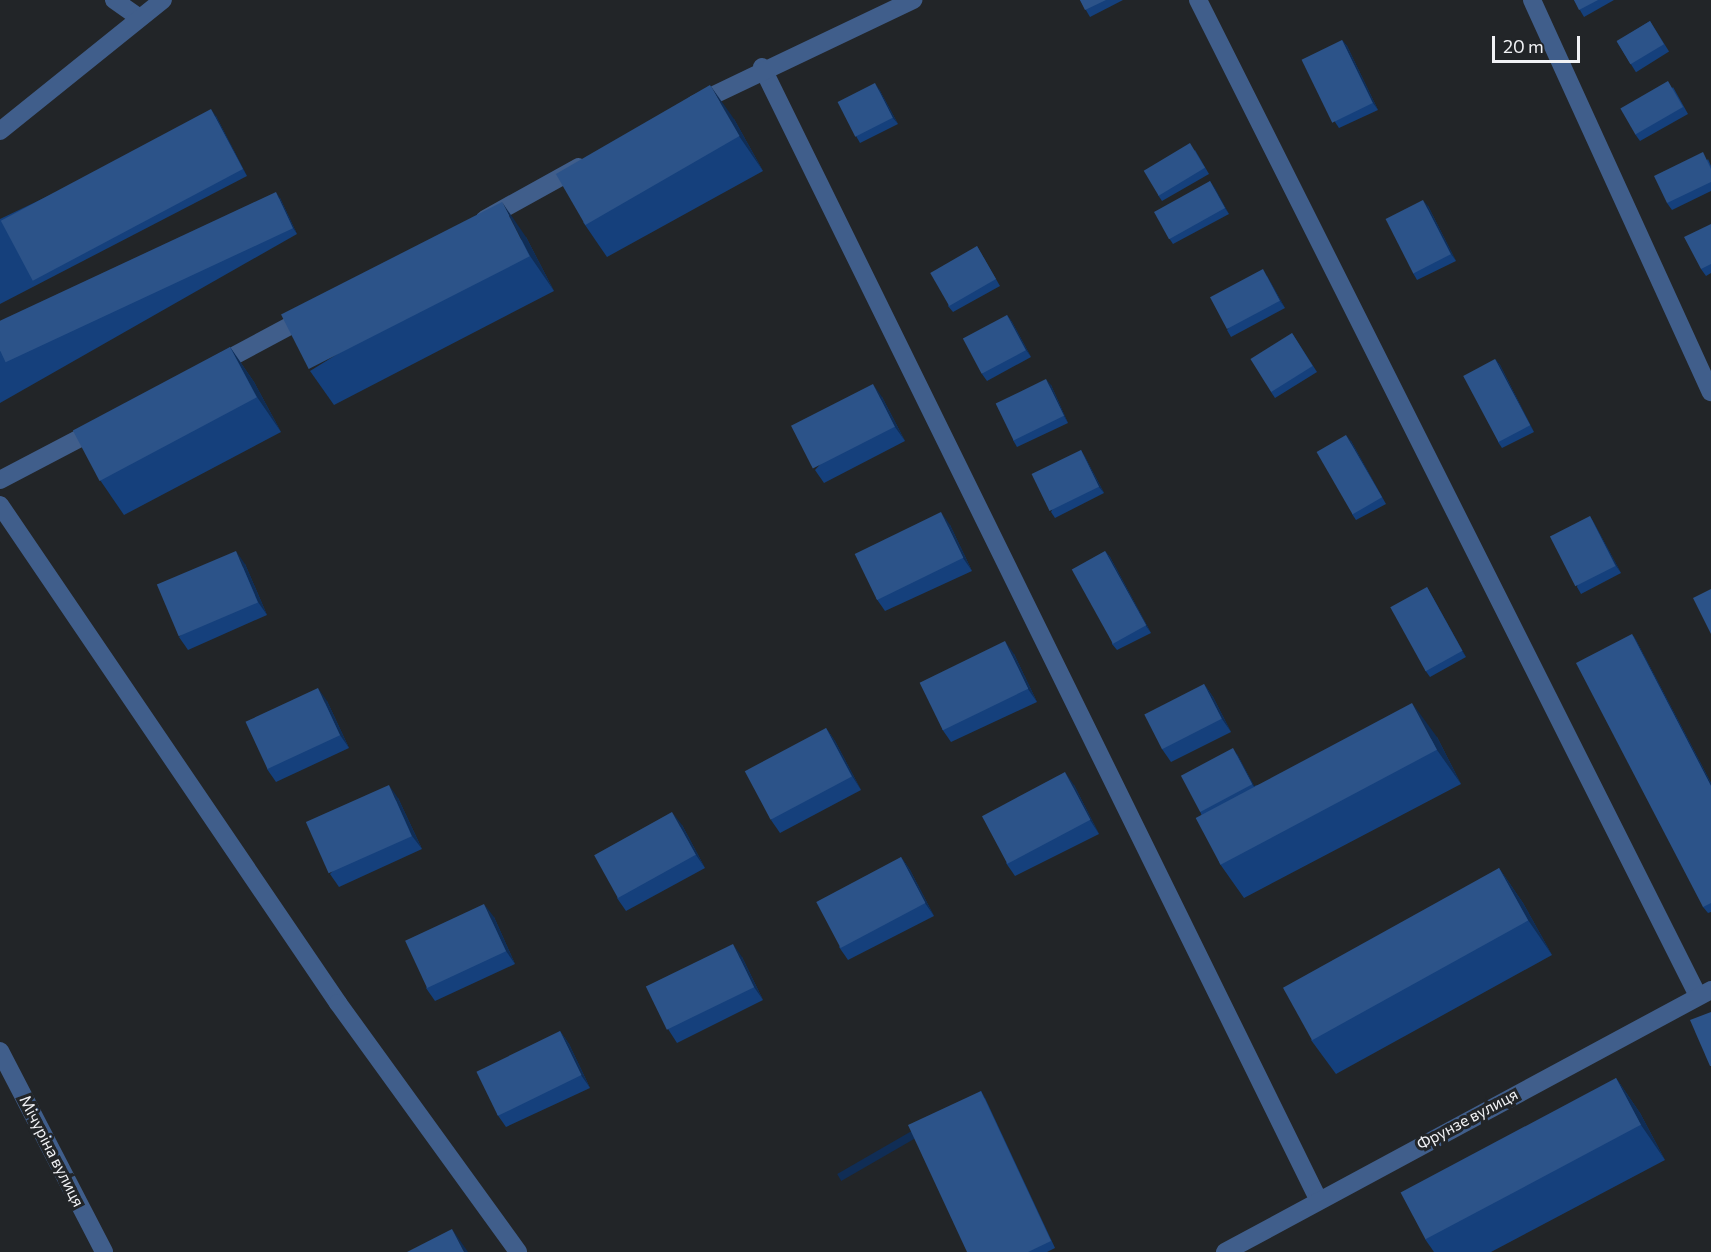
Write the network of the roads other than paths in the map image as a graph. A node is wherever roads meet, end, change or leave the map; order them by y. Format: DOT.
graph roads {
  1 [pos="114,0"];
  2 [pos="163,0"];
  3 [pos="913,0"];
  4 [pos="1198,0"];
  5 [pos="1532,0"];
  6 [pos="138,17"];
  7 [pos="762,68"];
  8 [pos="678,113"];
  9 [pos="0,131"];
  10 [pos="595,159"];
  11 [pos="469,227"];
  12 [pos="323,307"];
  13 [pos="198,376"];
  14 [pos="1711,392"];
  15 [pos="114,420"];
  16 [pos="0,480"];
  17 [pos="0,505"];
  18 [pos="1704,993"];
  19 [pos="0,1051"];
  20 [pos="1318,1199"];
  21 [pos="104,1252"];
  22 [pos="518,1252"];
  23 [pos="1225,1252"];
  1 -- 6 [label="street"];
  2 -- 6 [label="street"];
  3 -- 7 [label="street"];
  4 -- 18 [label="street"];
  5 -- 14 [label="street"];
  6 -- 9 [label="street"];
  7 -- 8 [label="street"];
  7 -- 20 [label="street"];
  10 -- 11 [label="street"];
  12 -- 13 [label="street"];
  15 -- 16 [label="street"];
  17 -- 22 [label="street"];
  18 -- 20 [label="street, Фрунзе вулиця"];
  19 -- 21 [label="street, Мічуріна вулиця"];
  20 -- 23 [label="street, Фрунзе вулиця"];
}
